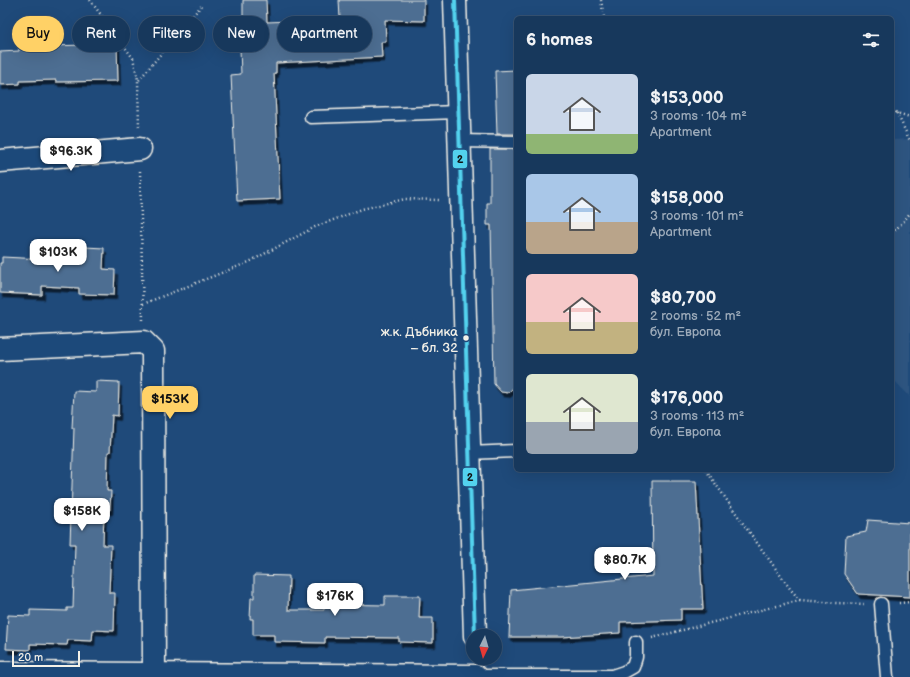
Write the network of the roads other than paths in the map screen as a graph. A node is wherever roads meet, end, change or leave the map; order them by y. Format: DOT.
graph roads {
  1 [pos="455,0"];
  2 [pos="458,112"];
  3 [pos="311,118"];
  4 [pos="460,141"];
  5 [pos="514,142"];
  6 [pos="140,149"];
  7 [pos="0,161"];
  8 [pos="0,350"];
  9 [pos="514,451"];
  10 [pos="470,453"];
  11 [pos="881,604"];
  12 [pos="475,629"];
  13 [pos="636,642"];
  14 [pos="476,670"];
  15 [pos="0,673"];
  16 [pos="154,674"];
  17 [pos="887,677"];
  1 -- 2 [label="street"];
  2 -- 3 [label="lane"];
  2 -- 4 [label="street"];
  4 -- 5 [label="lane"];
  4 -- 10 [label="street"];
  6 -- 7 [label="street"];
  8 -- 16 [label="street"];
  9 -- 10 [label="lane"];
  10 -- 12 [label="street"];
  11 -- 17 [label="lane"];
  13 -- 14 [label="lane"];
  14 -- 16 [label="street"];
  15 -- 16 [label="street"];
}
